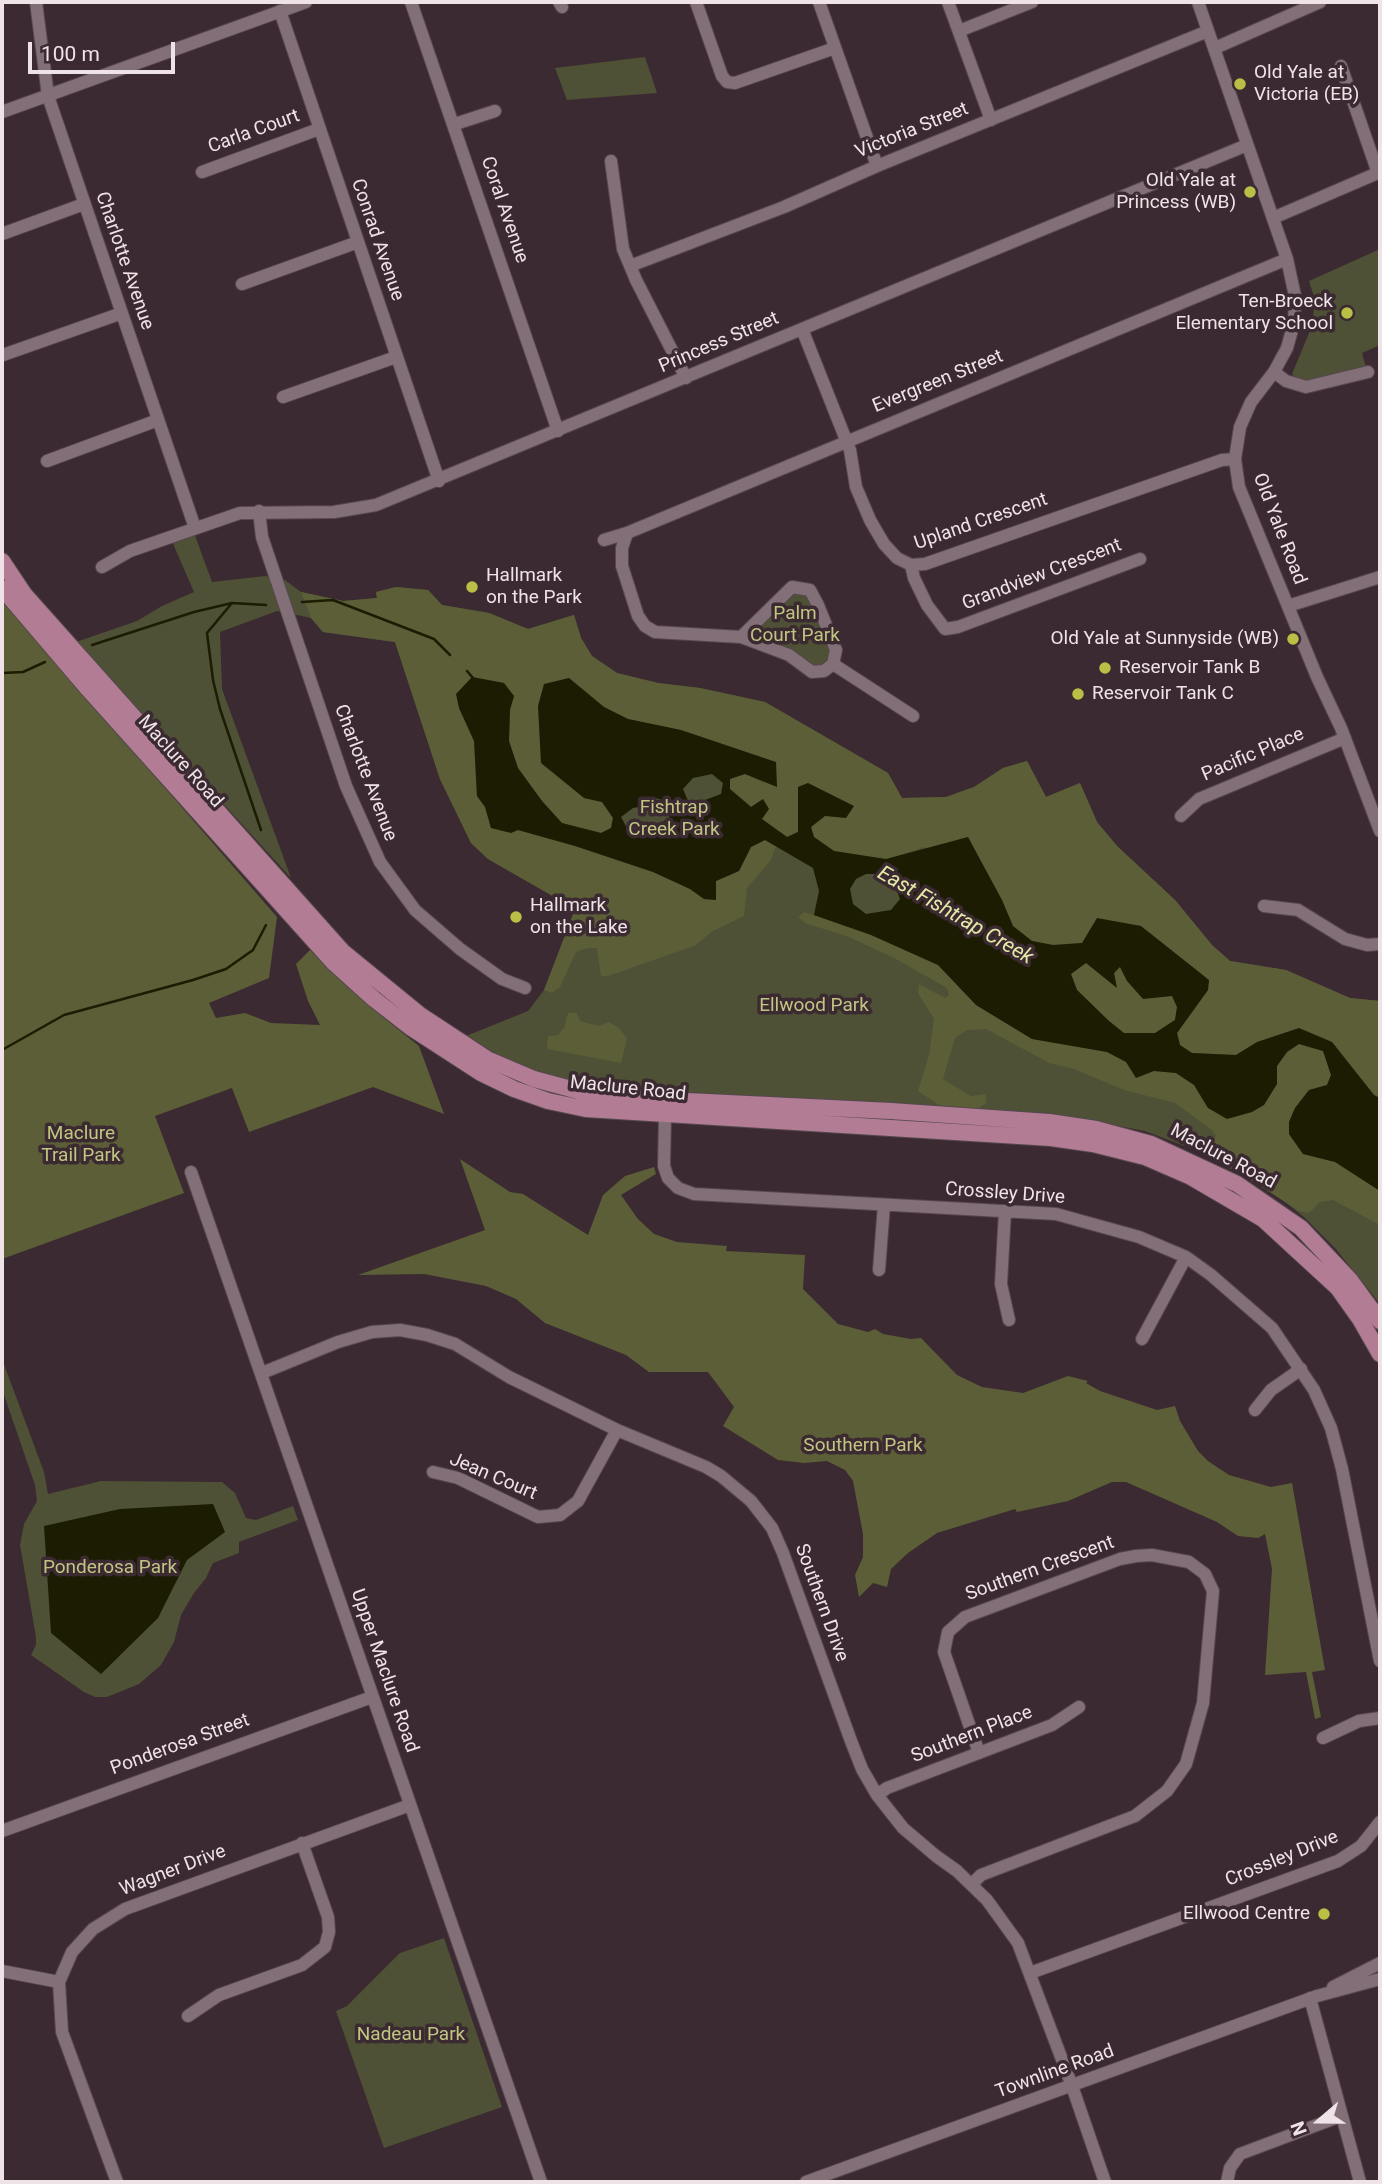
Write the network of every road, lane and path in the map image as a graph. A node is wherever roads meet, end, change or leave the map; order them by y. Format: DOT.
graph roads {
  1 [pos="36,2"];
  2 [pos="306,2"];
  3 [pos="411,2"];
  4 [pos="696,2"];
  5 [pos="819,2"];
  6 [pos="948,2"];
  7 [pos="1032,2"];
  8 [pos="1198,2"];
  9 [pos="1320,2"];
  10 [pos="280,11"];
  11 [pos="959,31"];
  12 [pos="1208,31"];
  13 [pos="835,48"];
  14 [pos="1215,48"];
  15 [pos="1341,65"];
  16 [pos="48,96"];
  17 [pos="495,111"];
  18 [pos="2,112"];
  19 [pos="991,120"];
  20 [pos="454,124"];
  21 [pos="319,129"];
  22 [pos="1247,145"];
  23 [pos="611,161"];
  24 [pos="877,166"];
  25 [pos="202,172"];
  26 [pos="1379,173"];
  27 [pos="84,204"];
  28 [pos="1273,218"];
  29 [pos="2,234"];
  30 [pos="358,242"];
  31 [pos="1287,260"];
  32 [pos="631,267"];
  33 [pos="242,284"];
  34 [pos="122,313"];
  35 [pos="802,329"];
  36 [pos="3,355"];
  37 [pos="396,356"];
  38 [pos="1274,372"];
  39 [pos="1368,372"];
  40 [pos="686,378"];
  41 [pos="283,397"];
  42 [pos="158,420"];
  43 [pos="558,431"];
  44 [pos="846,441"];
  45 [pos="1236,459"];
  46 [pos="47,461"];
  47 [pos="439,481"];
  48 [pos="259,511"];
  49 [pos="195,528"];
  50 [pos="627,533"];
  51 [pos="604,540"];
  52 [pos="1140,559"];
  53 [pos="2,561"];
  54 [pos="911,565"];
  55 [pos="102,567"];
  56 [pos="1380,577"];
  57 [pos="2,588"];
  58 [pos="1288,606"];
  59 [pos="741,637"];
  60 [pos="833,664"];
  61 [pos="913,716"];
  62 [pos="1345,738"];
  63 [pos="1181,816"];
  64 [pos="1380,831"];
  65 [pos="1264,906"];
  66 [pos="1380,943"];
  67 [pos="526,988"];
  68 [pos="738,1104"];
  69 [pos="666,1116"];
  70 [pos="191,1172"];
  71 [pos="884,1205"];
  72 [pos="1005,1211"];
  73 [pos="1186,1257"];
  74 [pos="879,1270"];
  75 [pos="1009,1320"];
  76 [pos="1380,1321"];
  77 [pos="1142,1339"];
  78 [pos="1380,1354"];
  79 [pos="1301,1369"];
  80 [pos="262,1373"];
  81 [pos="1255,1410"];
  82 [pos="617,1430"];
  83 [pos="433,1472"];
  84 [pos="1380,1661"];
  85 [pos="372,1697"];
  86 [pos="1079,1707"];
  87 [pos="1380,1718"];
  88 [pos="1323,1738"];
  89 [pos="979,1752"];
  90 [pos="877,1795"];
  91 [pos="410,1805"];
  92 [pos="1380,1822"];
  93 [pos="2,1831"];
  94 [pos="302,1843"];
  95 [pos="972,1884"];
  96 [pos="1380,1963"];
  97 [pos="2,1971"];
  98 [pos="1030,1973"];
  99 [pos="1380,1979"];
  100 [pos="59,1982"];
  101 [pos="1313,1997"];
  102 [pos="188,2016"];
  103 [pos="1072,2086"];
  104 [pos="1342,2116"];
  105 [pos="117,2182"];
  106 [pos="541,2182"];
  107 [pos="806,2182"];
  108 [pos="1105,2182"];
  109 [pos="1227,2182"];
  110 [pos="1360,2182"];
  1 -- 16 [label="street, Charlotte Avenue"];
  2 -- 10 [label="street"];
  3 -- 20 [label="street, Coral Avenue"];
  4 -- 13 [label="street"];
  5 -- 13 [label="street"];
  6 -- 11 [label="street"];
  7 -- 11 [label="street"];
  8 -- 12 [label="street, Old Yale Road"];
  9 -- 14 [label="street"];
  10 -- 16 [label="street"];
  10 -- 21 [label="street, Conrad Avenue"];
  11 -- 19 [label="street"];
  12 -- 14 [label="street, Old Yale Road"];
  12 -- 19 [label="street, Victoria Street"];
  13 -- 24 [label="street"];
  14 -- 22 [label="street, Old Yale Road"];
  15 -- 26 [label="street"];
  16 -- 18 [label="street"];
  16 -- 27 [label="street, Charlotte Avenue"];
  17 -- 20 [label="street"];
  19 -- 24 [label="street, Victoria Street"];
  20 -- 43 [label="street, Coral Avenue"];
  21 -- 25 [label="street, Carla Court"];
  21 -- 30 [label="street, Conrad Avenue"];
  22 -- 28 [label="street, Old Yale Road"];
  22 -- 35 [label="street, Princess Street"];
  23 -- 32 [label="street"];
  24 -- 32 [label="street, Victoria Street"];
  26 -- 28 [label="street"];
  27 -- 29 [label="street"];
  27 -- 34 [label="street, Charlotte Avenue"];
  28 -- 31 [label="street, Old Yale Road"];
  30 -- 33 [label="street"];
  30 -- 37 [label="street, Conrad Avenue"];
  31 -- 38 [label="street, Old Yale Road"];
  31 -- 44 [label="street, Evergreen Street"];
  32 -- 40 [label="street"];
  34 -- 36 [label="street"];
  34 -- 42 [label="street, Charlotte Avenue"];
  35 -- 40 [label="street, Princess Street"];
  35 -- 44 [label="street, Upland Crescent"];
  37 -- 41 [label="street"];
  37 -- 47 [label="street, Conrad Avenue"];
  38 -- 39 [label="street"];
  38 -- 45 [label="street, Old Yale Road"];
  40 -- 43 [label="street, Princess Street"];
  42 -- 46 [label="street"];
  42 -- 49 [label="street, Charlotte Avenue"];
  43 -- 47 [label="street, Princess Street"];
  44 -- 50 [label="street, Evergreen Street"];
  44 -- 54 [label="street, Upland Crescent"];
  45 -- 54 [label="street, Upland Crescent"];
  45 -- 58 [label="street, Old Yale Road"];
  47 -- 48 [label="street, Princess Street"];
  48 -- 49 [label="street, Princess Street"];
  48 -- 67 [label="street, Charlotte Avenue"];
  49 -- 55 [label="street, Princess Street"];
  50 -- 51 [label="street, Evergreen Street"];
  50 -- 59 [label="street"];
  52 -- 54 [label="street, Grandview Crescent"];
  53 -- 68 [label="main road, Maclure Road"];
  56 -- 58 [label="street"];
  57 -- 69 [label="main road, Maclure Road"];
  58 -- 62 [label="street, Old Yale Road"];
  59 -- 60 [label="street"];
  59 -- 60 [label="street"];
  60 -- 61 [label="street"];
  62 -- 63 [label="street, Pacific Place"];
  62 -- 64 [label="street, Old Yale Road"];
  65 -- 66 [label="street"];
  68 -- 69 [label="main road"];
  68 -- 76 [label="main road, Maclure Road"];
  69 -- 71 [label="street, Crossley Drive"];
  69 -- 78 [label="main road, Maclure Road"];
  70 -- 80 [label="street, Upper Maclure Road"];
  71 -- 72 [label="street, Crossley Drive"];
  71 -- 74 [label="street"];
  72 -- 73 [label="street, Crossley Drive"];
  72 -- 75 [label="street"];
  73 -- 77 [label="street"];
  73 -- 79 [label="street, Crossley Drive"];
  79 -- 81 [label="street"];
  79 -- 84 [label="street, Crossley Drive"];
  80 -- 82 [label="street, Southern Drive"];
  80 -- 85 [label="street, Upper Maclure Road"];
  82 -- 83 [label="street, Jean Court"];
  82 -- 90 [label="street, Southern Drive"];
  85 -- 91 [label="street, Upper Maclure Road"];
  85 -- 93 [label="street, Ponderosa Street"];
  86 -- 89 [label="street, Southern Place"];
  87 -- 88 [label="street"];
  89 -- 90 [label="street, Southern Place"];
  89 -- 95 [label="street, Southern Crescent"];
  90 -- 95 [label="street, Southern Drive"];
  91 -- 94 [label="street, Wagner Drive"];
  91 -- 106 [label="street, Upper Maclure Road"];
  92 -- 98 [label="street, Crossley Drive"];
  94 -- 100 [label="street, Wagner Drive"];
  94 -- 102 [label="street"];
  95 -- 98 [label="street, Southern Drive"];
  96 -- 101 [label="street, Townline Road"];
  97 -- 100 [label="street"];
  98 -- 103 [label="street, Southern Drive"];
  99 -- 101 [label="street, Townline Road"];
  100 -- 105 [label="street, Wagner Drive"];
  101 -- 103 [label="street, Townline Road"];
  101 -- 104 [label="street"];
  103 -- 107 [label="street, Townline Road"];
  103 -- 108 [label="street, Southern Drive"];
  104 -- 109 [label="street"];
  104 -- 110 [label="street"];
}
